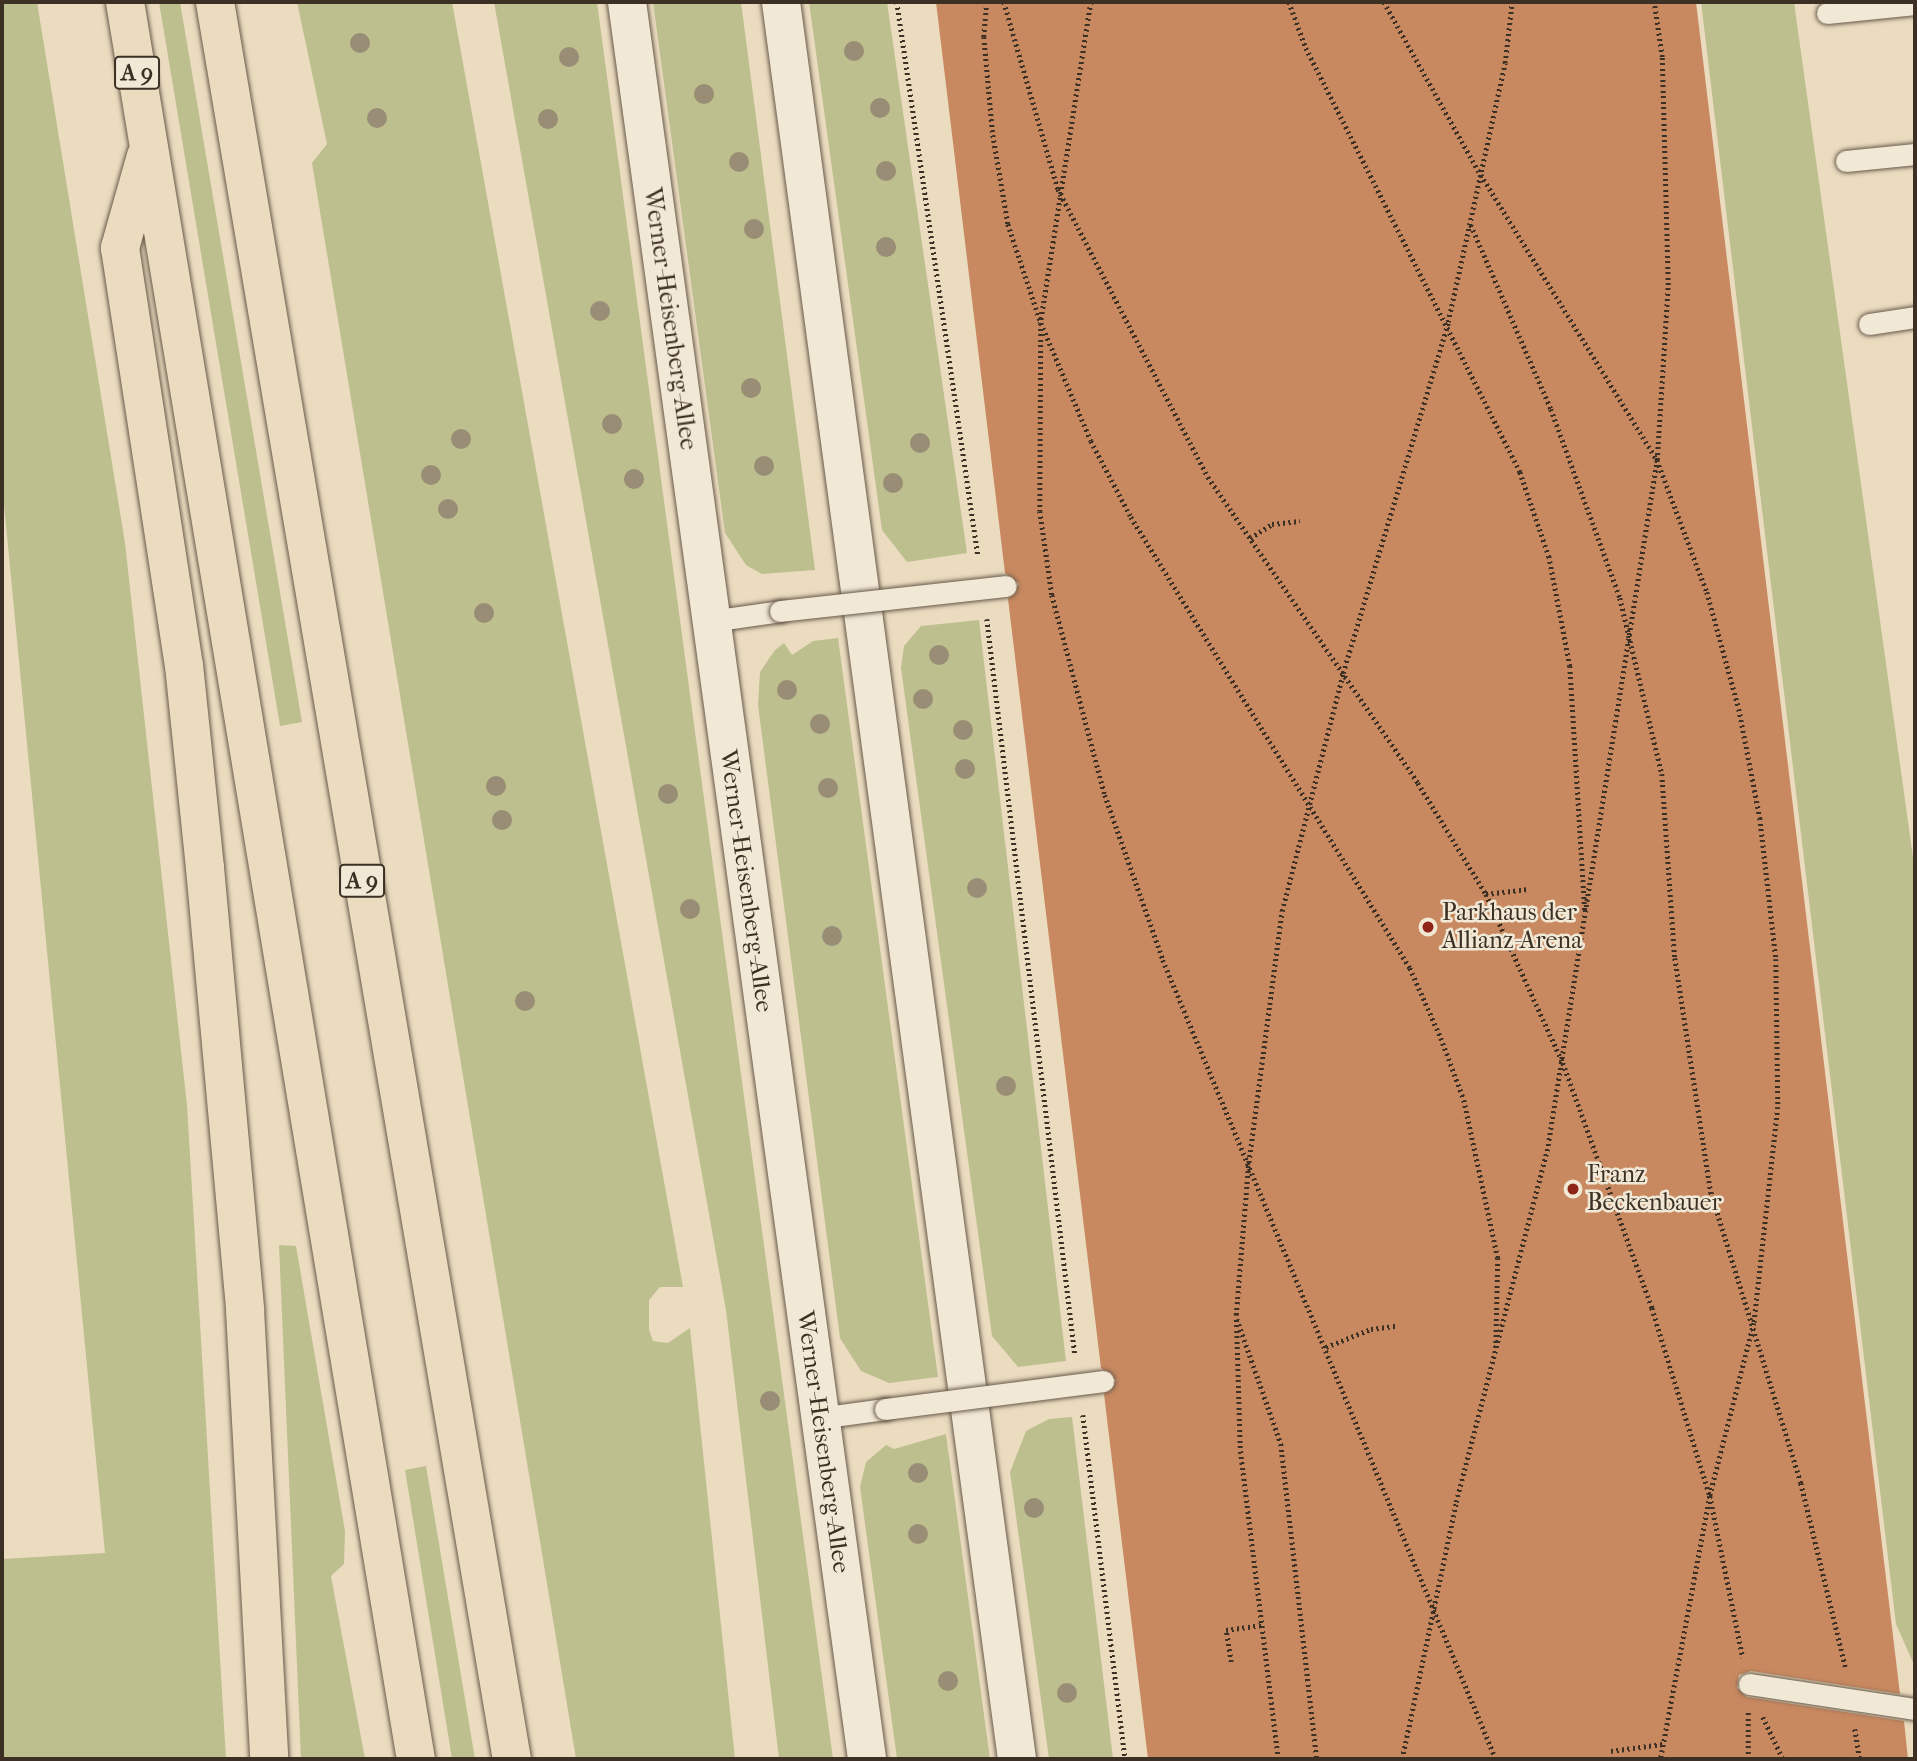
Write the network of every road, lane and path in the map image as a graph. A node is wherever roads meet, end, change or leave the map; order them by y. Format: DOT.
graph roads {
  1 [pos="125,2"];
  2 [pos="215,2"];
  3 [pos="628,2"];
  4 [pos="781,2"];
  5 [pos="897,2"];
  6 [pos="987,2"];
  7 [pos="1004,2"];
  8 [pos="1091,2"];
  9 [pos="1289,2"];
  10 [pos="1384,2"];
  11 [pos="1512,2"];
  12 [pos="1654,2"];
  13 [pos="1915,4"];
  14 [pos="1827,13"];
  15 [pos="149,144"];
  16 [pos="1915,154"];
  17 [pos="1846,162"];
  18 [pos="1478,170"];
  19 [pos="1058,189"];
  20 [pos="1471,223"];
  21 [pos="1915,317"];
  22 [pos="1447,322"];
  23 [pos="1041,323"];
  24 [pos="1869,324"];
  25 [pos="1657,460"];
  26 [pos="1300,521"];
  27 [pos="1250,538"];
  28 [pos="978,555"];
  29 [pos="1006,586"];
  30 [pos="987,619"];
  31 [pos="711,621"];
  32 [pos="1629,645"];
  33 [pos="1343,673"];
  34 [pos="1309,804"];
  35 [pos="1528,889"];
  36 [pos="1486,894"];
  37 [pos="1586,924"];
  38 [pos="1563,1063"];
  39 [pos="1248,1168"];
  40 [pos="1236,1315"];
  41 [pos="1754,1324"];
  42 [pos="1397,1326"];
  43 [pos="1325,1347"];
  44 [pos="1496,1356"];
  45 [pos="1076,1359"];
  46 [pos="1103,1381"];
  47 [pos="1083,1415"];
  48 [pos="819,1418"];
  49 [pos="1710,1496"];
  50 [pos="1432,1609"];
  51 [pos="1262,1625"];
  52 [pos="1231,1662"];
  53 [pos="1749,1684"];
  54 [pos="1852,1700"];
  55 [pos="1915,1709"];
  56 [pos="1663,1744"];
  57 [pos="1611,1751"];
  58 [pos="269,1759"];
  59 [pos="416,1759"];
  60 [pos="512,1759"];
  61 [pos="867,1759"];
  62 [pos="1017,1759"];
  63 [pos="1125,1759"];
  64 [pos="1278,1759"];
  65 [pos="1317,1759"];
  66 [pos="1402,1759"];
  67 [pos="1496,1759"];
  68 [pos="1661,1759"];
  69 [pos="1748,1759"];
  70 [pos="1783,1759"];
  71 [pos="1860,1759"];
  1 -- 15 [label="highway, A 9"];
  2 -- 60 [label="highway, A 9"];
  3 -- 31 [label="street, Werner-Heisenberg-Allee"];
  4 -- 62 [label="street"];
  5 -- 28 [label="path"];
  6 -- 23 [label="path"];
  7 -- 19 [label="path"];
  8 -- 19 [label="path"];
  9 -- 22 [label="path"];
  10 -- 18 [label="path"];
  11 -- 18 [label="path"];
  12 -- 25 [label="path"];
  13 -- 14 [label="lane"];
  15 -- 58 [label="highway"];
  15 -- 59 [label="highway, A 9"];
  16 -- 17 [label="lane"];
  18 -- 20 [label="path"];
  18 -- 25 [label="path"];
  19 -- 23 [label="path"];
  19 -- 27 [label="path"];
  20 -- 22 [label="path"];
  20 -- 32 [label="path"];
  21 -- 24 [label="lane"];
  22 -- 33 [label="path"];
  22 -- 37 [label="path"];
  23 -- 34 [label="path"];
  23 -- 39 [label="path"];
  25 -- 32 [label="path"];
  25 -- 41 [label="path"];
  26 -- 27 [label="path"];
  27 -- 33 [label="path"];
  29 -- 31 [label="lane, bridge"];
  30 -- 45 [label="path"];
  31 -- 48 [label="street, Werner-Heisenberg-Allee"];
  32 -- 37 [label="path"];
  32 -- 41 [label="path"];
  33 -- 34 [label="path"];
  33 -- 36 [label="path"];
  34 -- 39 [label="path"];
  34 -- 44 [label="path"];
  35 -- 36 [label="path"];
  36 -- 38 [label="path"];
  37 -- 38 [label="path"];
  38 -- 44 [label="path"];
  38 -- 49 [label="path"];
  39 -- 40 [label="path"];
  39 -- 43 [label="path"];
  40 -- 51 [label="path"];
  40 -- 65 [label="path"];
  41 -- 49 [label="path"];
  41 -- 54 [label="path"];
  42 -- 43 [label="path"];
  43 -- 50 [label="path"];
  44 -- 50 [label="path"];
  46 -- 48 [label="lane, bridge"];
  47 -- 63 [label="path"];
  48 -- 61 [label="street, Werner-Heisenberg-Allee"];
  49 -- 53 [label="path"];
  49 -- 56 [label="path"];
  50 -- 66 [label="path"];
  50 -- 67 [label="path"];
  51 -- 52 [label="path"];
  51 -- 64 [label="path"];
  53 -- 54 [label="lane"];
  53 -- 69 [label="path"];
  53 -- 70 [label="path"];
  54 -- 55 [label="lane"];
  54 -- 71 [label="path"];
  56 -- 57 [label="path"];
  56 -- 68 [label="path"];
}
